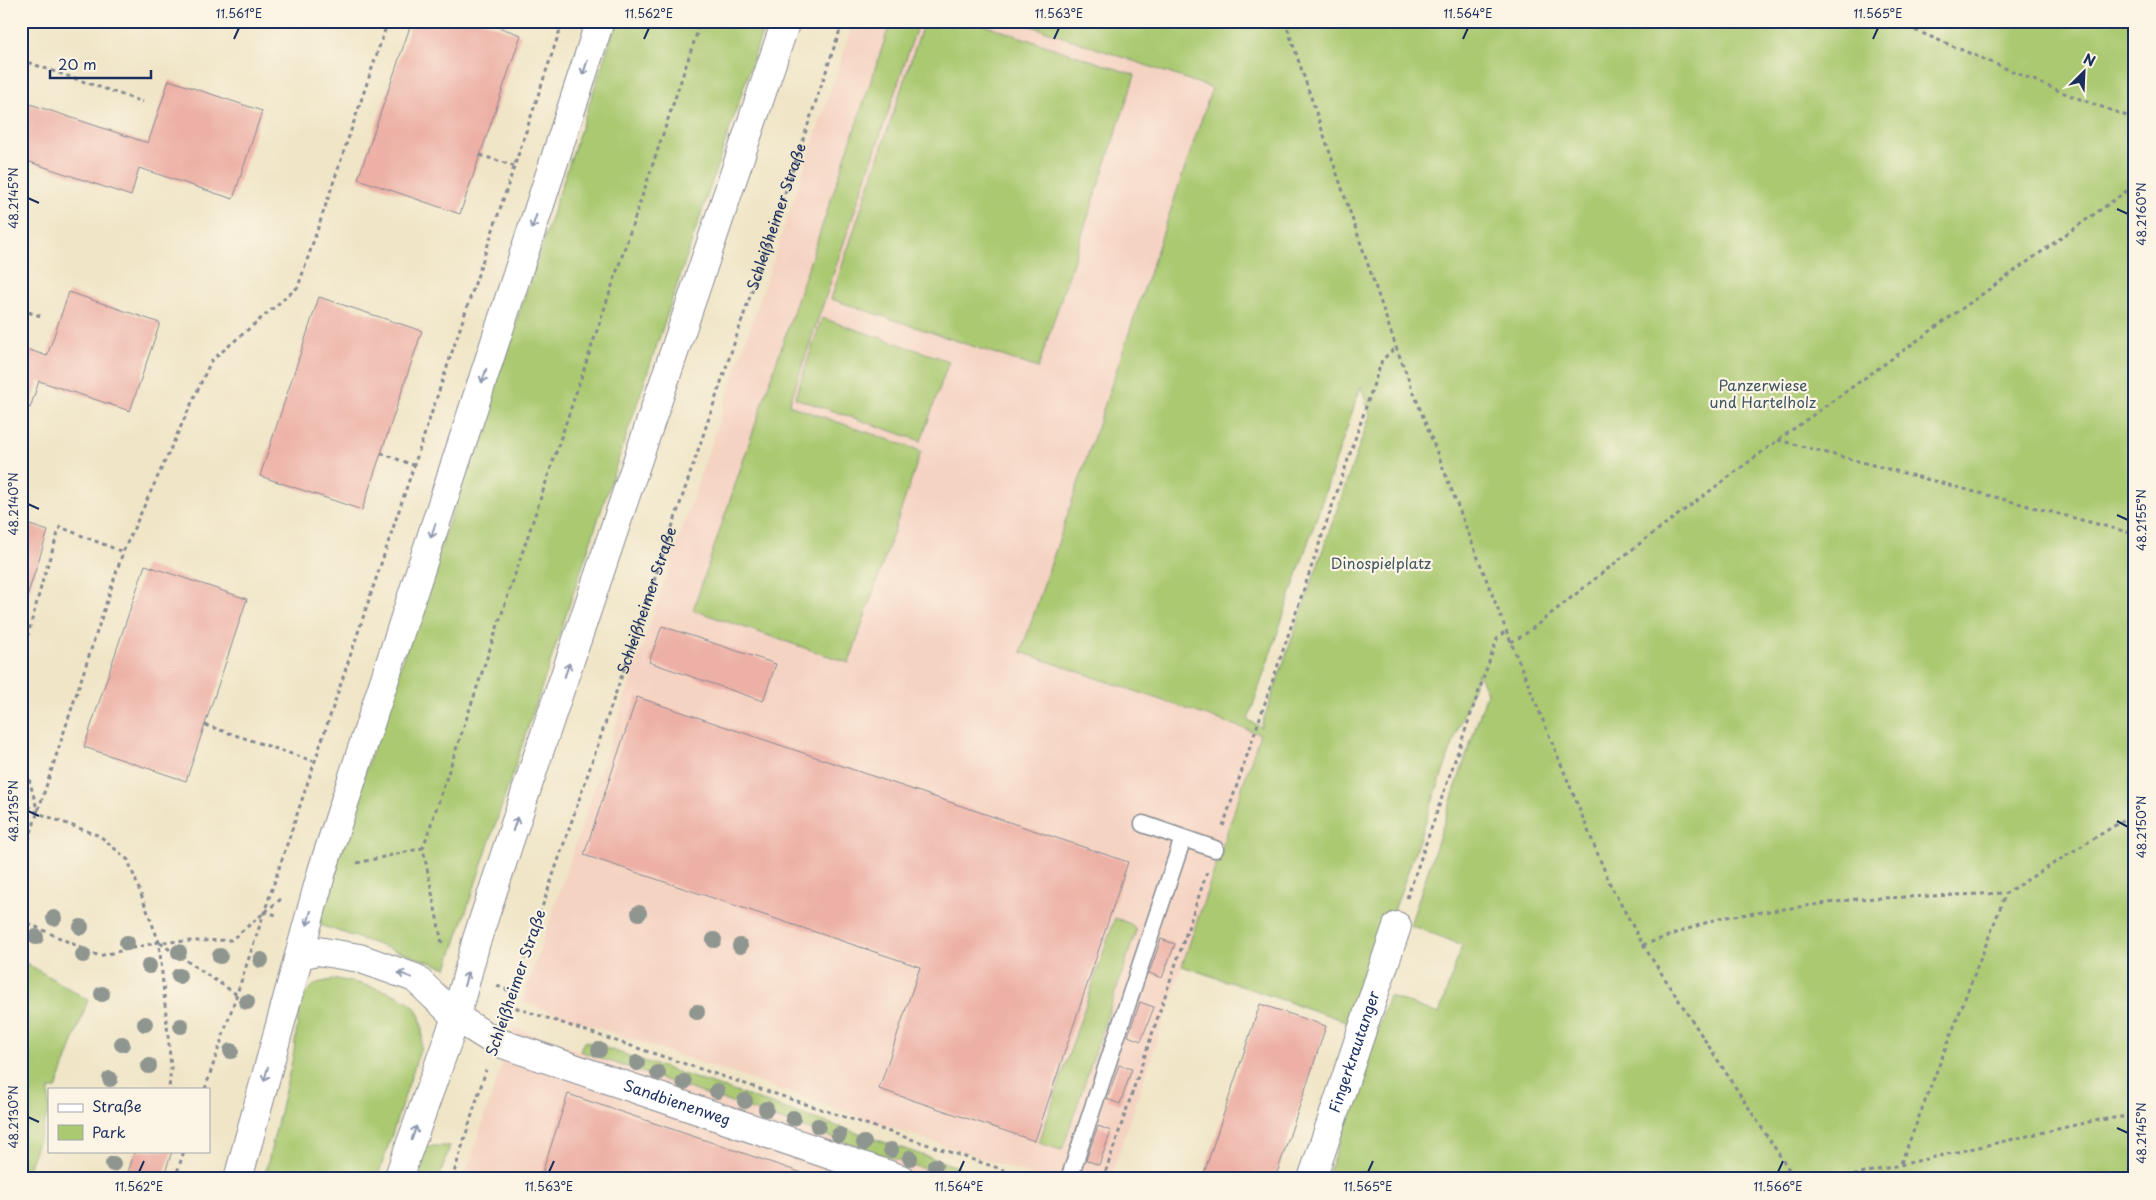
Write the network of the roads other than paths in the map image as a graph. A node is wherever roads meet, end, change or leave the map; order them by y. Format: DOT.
graph roads {
  1 [pos="600,21"];
  2 [pos="786,21"];
  3 [pos="1143,824"];
  4 [pos="1183,838"];
  5 [pos="1215,849"];
  6 [pos="1401,916"];
  7 [pos="299,955"];
  8 [pos="456,1016"];
  9 [pos="238,1179"];
  10 [pos="398,1179"];
  11 [pos="901,1179"];
  12 [pos="1069,1179"];
  13 [pos="1312,1179"];
  1 -- 7 [label="street, one-way"];
  8 -- 2 [label="street, one-way"];
  3 -- 4 [label="lane"];
  4 -- 5 [label="lane"];
  4 -- 12 [label="lane"];
  6 -- 13 [label="street, Fingerkrautanger"];
  8 -- 7 [label="street, Sandbienenweg, one-way"];
  7 -- 9 [label="street, one-way"];
  10 -- 8 [label="street, one-way"];
  8 -- 11 [label="street, Sandbienenweg"];
}
